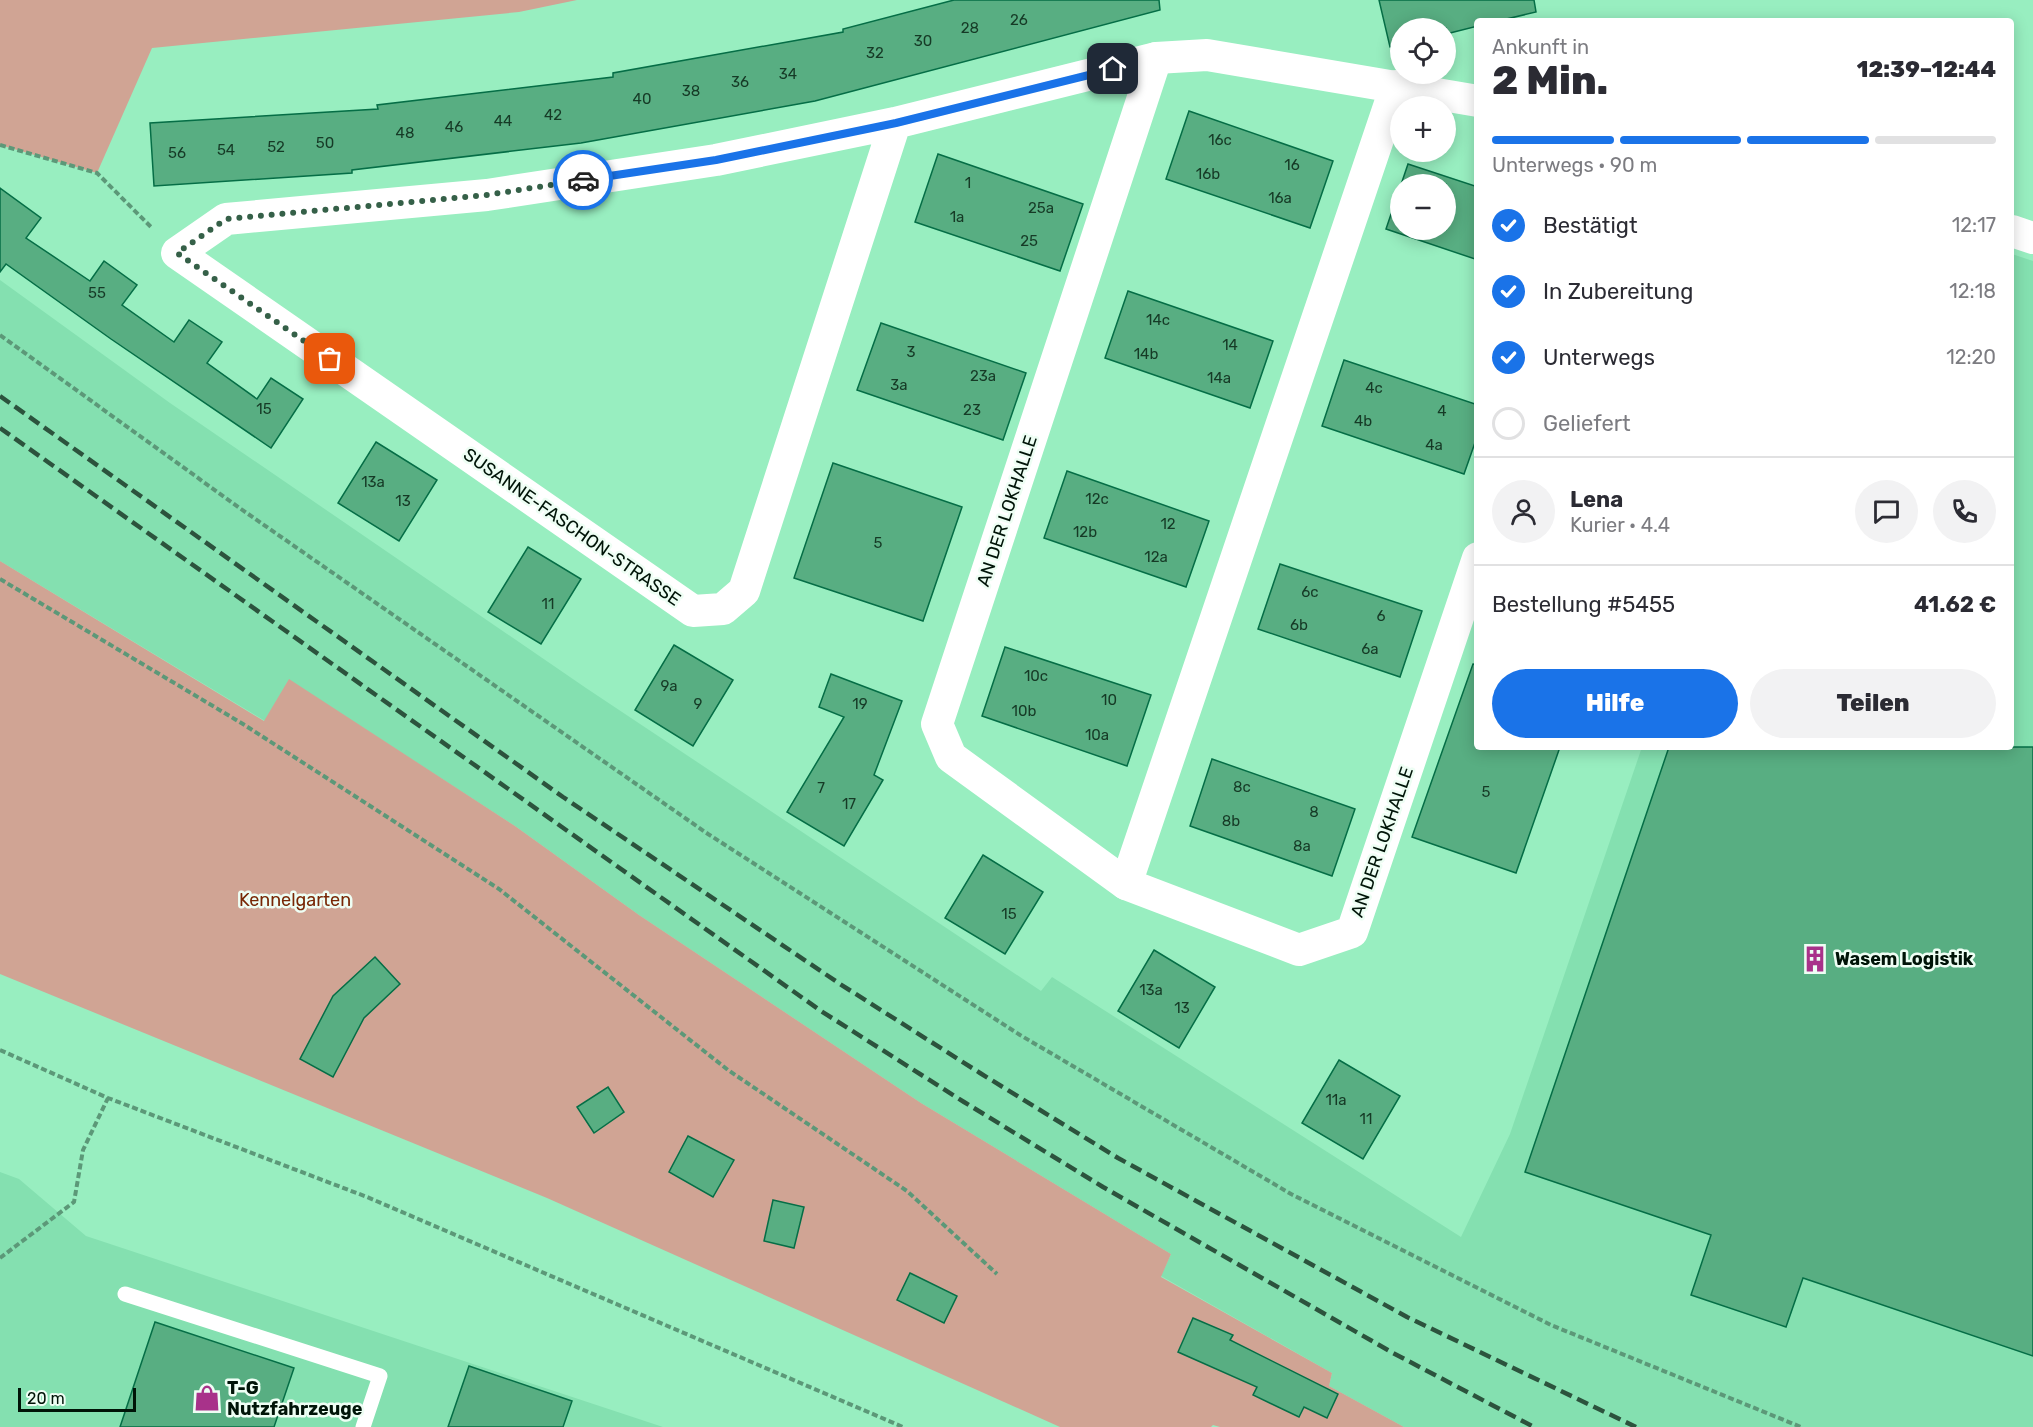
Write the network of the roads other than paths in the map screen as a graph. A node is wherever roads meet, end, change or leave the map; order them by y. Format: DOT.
graph roads {
  1 [pos="1156,58"];
  2 [pos="1396,86"];
  3 [pos="1474,100"];
  4 [pos="896,123"];
  5 [pos="2014,232"];
  6 [pos="2033,238"];
  7 [pos="1474,570"];
  8 [pos="1126,884"];
  9 [pos="125,1294"];
  10 [pos="363,1427"];
  1 -- 2 [label="street"];
  1 -- 4 [label="street"];
  1 -- 8 [label="street, AN DER LOKHALLE"];
  2 -- 3 [label="street"];
  2 -- 8 [label="street"];
  4 -- 4 [label="street, SUSANNE-FASCHON-STRASSE"];
  5 -- 6 [label="street"];
  7 -- 8 [label="street, AN DER LOKHALLE"];
  9 -- 10 [label="lane"];
}
